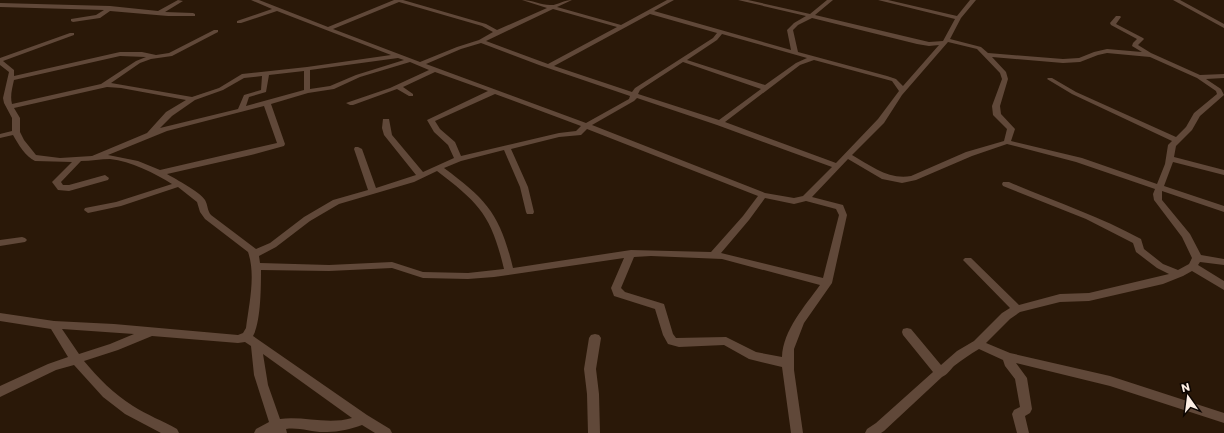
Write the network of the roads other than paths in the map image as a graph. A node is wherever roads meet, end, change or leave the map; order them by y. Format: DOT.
graph roads {
  1 [pos="254,0"];
  2 [pos="399,0"];
  3 [pos="525,0"];
  4 [pos="569,0"];
  5 [pos="671,0"];
  6 [pos="741,0"];
  7 [pos="830,0"];
  8 [pos="881,0"];
  9 [pos="973,0"];
  10 [pos="1176,0"];
  11 [pos="180,1"];
  12 [pos="0,5"];
  13 [pos="110,8"];
  14 [pos="552,8"];
  15 [pos="276,9"];
  16 [pos="650,12"];
  17 [pos="157,13"];
  18 [pos="193,15"];
  19 [pos="811,16"];
  20 [pos="1118,17"];
  21 [pos="958,18"];
  22 [pos="73,20"];
  23 [pos="239,22"];
  24 [pos="1224,26"];
  25 [pos="622,27"];
  26 [pos="327,29"];
  27 [pos="216,31"];
  28 [pos="721,32"];
  29 [pos="496,33"];
  30 [pos="72,34"];
  31 [pos="481,42"];
  32 [pos="945,42"];
  33 [pos="795,53"];
  34 [pos="1151,55"];
  35 [pos="154,56"];
  36 [pos="398,56"];
  37 [pos="987,56"];
  38 [pos="816,58"];
  39 [pos="411,60"];
  40 [pos="682,60"];
  41 [pos="0,61"];
  42 [pos="421,64"];
  43 [pos="550,66"];
  44 [pos="307,69"];
  45 [pos="435,70"];
  46 [pos="266,73"];
  47 [pos="1224,76"];
  48 [pos="1199,78"];
  49 [pos="11,79"];
  50 [pos="893,79"];
  51 [pos="1050,79"];
  52 [pos="911,82"];
  53 [pos="397,86"];
  54 [pos="97,88"];
  55 [pos="766,88"];
  56 [pos="307,91"];
  57 [pos="494,91"];
  58 [pos="903,91"];
  59 [pos="411,95"];
  60 [pos="634,95"];
  61 [pos="193,99"];
  62 [pos="267,103"];
  63 [pos="350,103"];
  64 [pos="10,107"];
  65 [pos="241,110"];
  66 [pos="386,121"];
  67 [pos="720,123"];
  68 [pos="586,126"];
  69 [pos="16,132"];
  70 [pos="148,134"];
  71 [pos="0,136"];
  72 [pos="1176,140"];
  73 [pos="1007,142"];
  74 [pos="358,149"];
  75 [pos="507,149"];
  76 [pos="847,155"];
  77 [pos="94,157"];
  78 [pos="80,158"];
  79 [pos="1170,158"];
  80 [pos="458,159"];
  81 [pos="838,166"];
  82 [pos="438,168"];
  83 [pos="160,173"];
  84 [pos="1224,173"];
  85 [pos="422,176"];
  86 [pos="105,178"];
  87 [pos="179,184"];
  88 [pos="1006,184"];
  89 [pos="1160,187"];
  90 [pos="373,192"];
  91 [pos="763,195"];
  92 [pos="806,198"];
  93 [pos="1224,209"];
  94 [pos="88,210"];
  95 [pos="530,212"];
  96 [pos="22,240"];
  97 [pos="0,242"];
  98 [pos="631,253"];
  99 [pos="254,254"];
  100 [pos="713,256"];
  101 [pos="968,260"];
  102 [pos="1195,262"];
  103 [pos="1224,262"];
  104 [pos="256,266"];
  105 [pos="509,271"];
  106 [pos="1179,274"];
  107 [pos="827,283"];
  108 [pos="1224,286"];
  109 [pos="1017,309"];
  110 [pos="0,317"];
  111 [pos="54,325"];
  112 [pos="150,331"];
  113 [pos="907,332"];
  114 [pos="595,338"];
  115 [pos="252,340"];
  116 [pos="978,344"];
  117 [pos="1008,357"];
  118 [pos="75,359"];
  119 [pos="787,363"];
  120 [pos="941,373"];
  121 [pos="0,392"];
  122 [pos="1224,418"];
  123 [pos="363,419"];
  124 [pos="278,429"];
  125 [pos="879,431"];
  126 [pos="173,433"];
  127 [pos="260,433"];
  128 [pos="386,433"];
  129 [pos="594,433"];
  130 [pos="797,433"];
  131 [pos="1023,433"];
  1 -- 15 [label="street"];
  2 -- 26 [label="street"];
  2 -- 29 [label="street"];
  3 -- 14 [label="street"];
  4 -- 14 [label="street"];
  5 -- 16 [label="street"];
  6 -- 19 [label="street"];
  7 -- 19 [label="street"];
  8 -- 21 [label="street"];
  9 -- 21 [label="street"];
  10 -- 24 [label="street"];
  11 -- 17 [label="street"];
  12 -- 13 [label="street"];
  13 -- 17 [label="street"];
  13 -- 22 [label="street"];
  14 -- 25 [label="street"];
  14 -- 29 [label="street"];
  15 -- 23 [label="street"];
  15 -- 26 [label="street"];
  16 -- 25 [label="street"];
  16 -- 28 [label="street"];
  17 -- 18 [label="street"];
  19 -- 32 [label="street"];
  19 -- 33 [label="street"];
  20 -- 34 [label="street"];
  21 -- 32 [label="street"];
  25 -- 43 [label="street"];
  26 -- 36 [label="street"];
  27 -- 35 [label="street"];
  28 -- 33 [label="street"];
  28 -- 40 [label="street"];
  29 -- 31 [label="street"];
  30 -- 41 [label="street"];
  31 -- 42 [label="street"];
  31 -- 43 [label="street"];
  32 -- 37 [label="street"];
  32 -- 52 [label="street"];
  33 -- 38 [label="street"];
  34 -- 37 [label="street"];
  34 -- 48 [label="street"];
  35 -- 49 [label="street"];
  35 -- 54 [label="street"];
  36 -- 39 [label="street"];
  36 -- 44 [label="street"];
  37 -- 73 [label="street"];
  38 -- 50 [label="street"];
  38 -- 55 [label="street"];
  39 -- 42 [label="street"];
  39 -- 56 [label="street"];
  40 -- 55 [label="street"];
  40 -- 60 [label="street"];
  41 -- 49 [label="street"];
  42 -- 45 [label="street"];
  43 -- 60 [label="street"];
  44 -- 46 [label="street"];
  44 -- 56 [label="street"];
  45 -- 53 [label="street"];
  45 -- 57 [label="street"];
  46 -- 61 [label="street"];
  46 -- 65 [label="street"];
  47 -- 48 [label="street"];
  48 -- 72 [label="street"];
  49 -- 64 [label="street"];
  50 -- 52 [label="street"];
  50 -- 58 [label="street"];
  51 -- 72 [label="street"];
  52 -- 58 [label="street"];
  53 -- 59 [label="street"];
  53 -- 63 [label="street"];
  54 -- 61 [label="street"];
  54 -- 64 [label="street"];
  55 -- 67 [label="street"];
  56 -- 62 [label="street"];
  57 -- 68 [label="street"];
  57 -- 80 [label="street"];
  58 -- 76 [label="street"];
  60 -- 67 [label="street"];
  60 -- 68 [label="street"];
  61 -- 70 [label="street"];
  62 -- 65 [label="street"];
  62 -- 83 [label="street"];
  64 -- 69 [label="street"];
  65 -- 70 [label="street"];
  66 -- 85 [label="street"];
  67 -- 81 [label="street"];
  68 -- 75 [label="street"];
  68 -- 91 [label="street"];
  69 -- 71 [label="street"];
  69 -- 78 [label="street"];
  70 -- 77 [label="street"];
  72 -- 79 [label="street"];
  73 -- 76 [label="street"];
  73 -- 89 [label="street"];
  74 -- 90 [label="street"];
  75 -- 80 [label="street"];
  75 -- 95 [label="street"];
  76 -- 81 [label="street"];
  77 -- 78 [label="street"];
  77 -- 83 [label="street"];
  78 -- 86 [label="street"];
  79 -- 84 [label="street"];
  79 -- 89 [label="street"];
  80 -- 82 [label="street"];
  81 -- 92 [label="street"];
  82 -- 85 [label="street"];
  82 -- 105 [label="street"];
  83 -- 87 [label="street"];
  85 -- 90 [label="street"];
  87 -- 94 [label="street"];
  87 -- 99 [label="street"];
  88 -- 106 [label="street"];
  89 -- 93 [label="street"];
  89 -- 102 [label="street"];
  90 -- 99 [label="street"];
  91 -- 92 [label="street"];
  91 -- 100 [label="street"];
  92 -- 107 [label="street"];
  96 -- 97 [label="street"];
  98 -- 100 [label="street"];
  98 -- 105 [label="street"];
  98 -- 119 [label="street"];
  99 -- 104 [label="street"];
  100 -- 107 [label="street"];
  101 -- 109 [label="street"];
  102 -- 103 [label="street"];
  102 -- 106 [label="street"];
  102 -- 108 [label="street"];
  104 -- 105 [label="street"];
  104 -- 115 [label="street"];
  106 -- 109 [label="street"];
  107 -- 119 [label="street"];
  109 -- 116 [label="street"];
  110 -- 111 [label="street"];
  111 -- 112 [label="street"];
  111 -- 118 [label="street"];
  112 -- 115 [label="street"];
  112 -- 118 [label="street"];
  113 -- 120 [label="street"];
  114 -- 129 [label="street"];
  115 -- 123 [label="street"];
  115 -- 124 [label="street"];
  116 -- 117 [label="street"];
  116 -- 120 [label="street"];
  117 -- 122 [label="street"];
  117 -- 131 [label="street"];
  118 -- 121 [label="street"];
  118 -- 126 [label="street"];
  119 -- 130 [label="street"];
  120 -- 125 [label="street"];
  123 -- 124 [label="street"];
  123 -- 128 [label="street"];
  124 -- 127 [label="street"];
}
